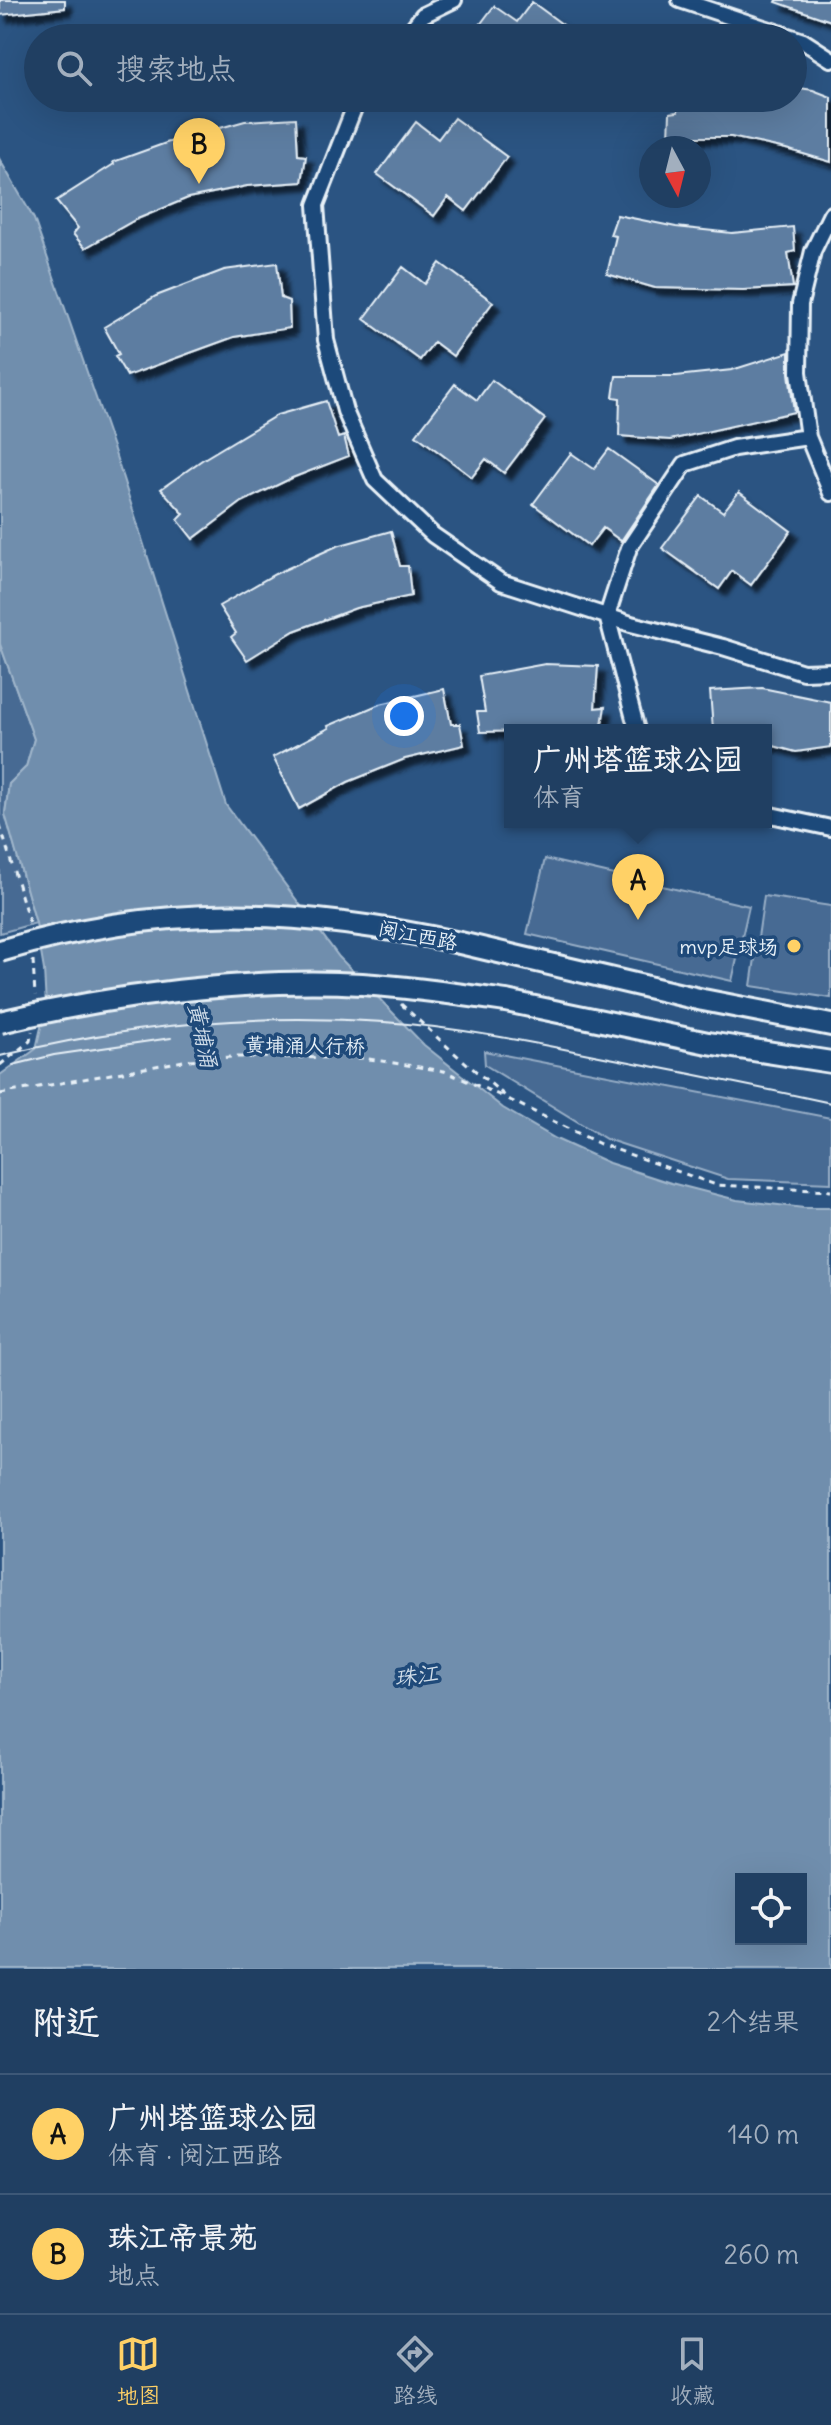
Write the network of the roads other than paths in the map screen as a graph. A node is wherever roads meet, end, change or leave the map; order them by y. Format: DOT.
graph roads {
  1 [pos="680,0"];
  2 [pos="446,2"];
  3 [pos="416,24"];
  4 [pos="752,24"];
  5 [pos="807,44"];
  6 [pos="831,59"];
  7 [pos="353,112"];
  8 [pos="831,214"];
  9 [pos="808,437"];
  10 [pos="831,493"];
  11 [pos="607,616"];
  12 [pos="831,671"];
  13 [pos="635,724"];
  14 [pos="772,815"];
  15 [pos="831,828"];
  16 [pos="0,951"];
  17 [pos="0,1022"];
  18 [pos="831,1025"];
  19 [pos="831,1062"];
  1 -- 4 [label="street"];
  2 -- 3 [label="street"];
  5 -- 6 [label="street"];
  7 -- 11 [label="street"];
  8 -- 9 [label="street"];
  9 -- 10 [label="street"];
  9 -- 11 [label="street"];
  11 -- 12 [label="street"];
  11 -- 13 [label="street"];
  14 -- 15 [label="street"];
  16 -- 18 [label="main road, 阅江西路, bridge"];
  17 -- 19 [label="main road, bridge"];
}
